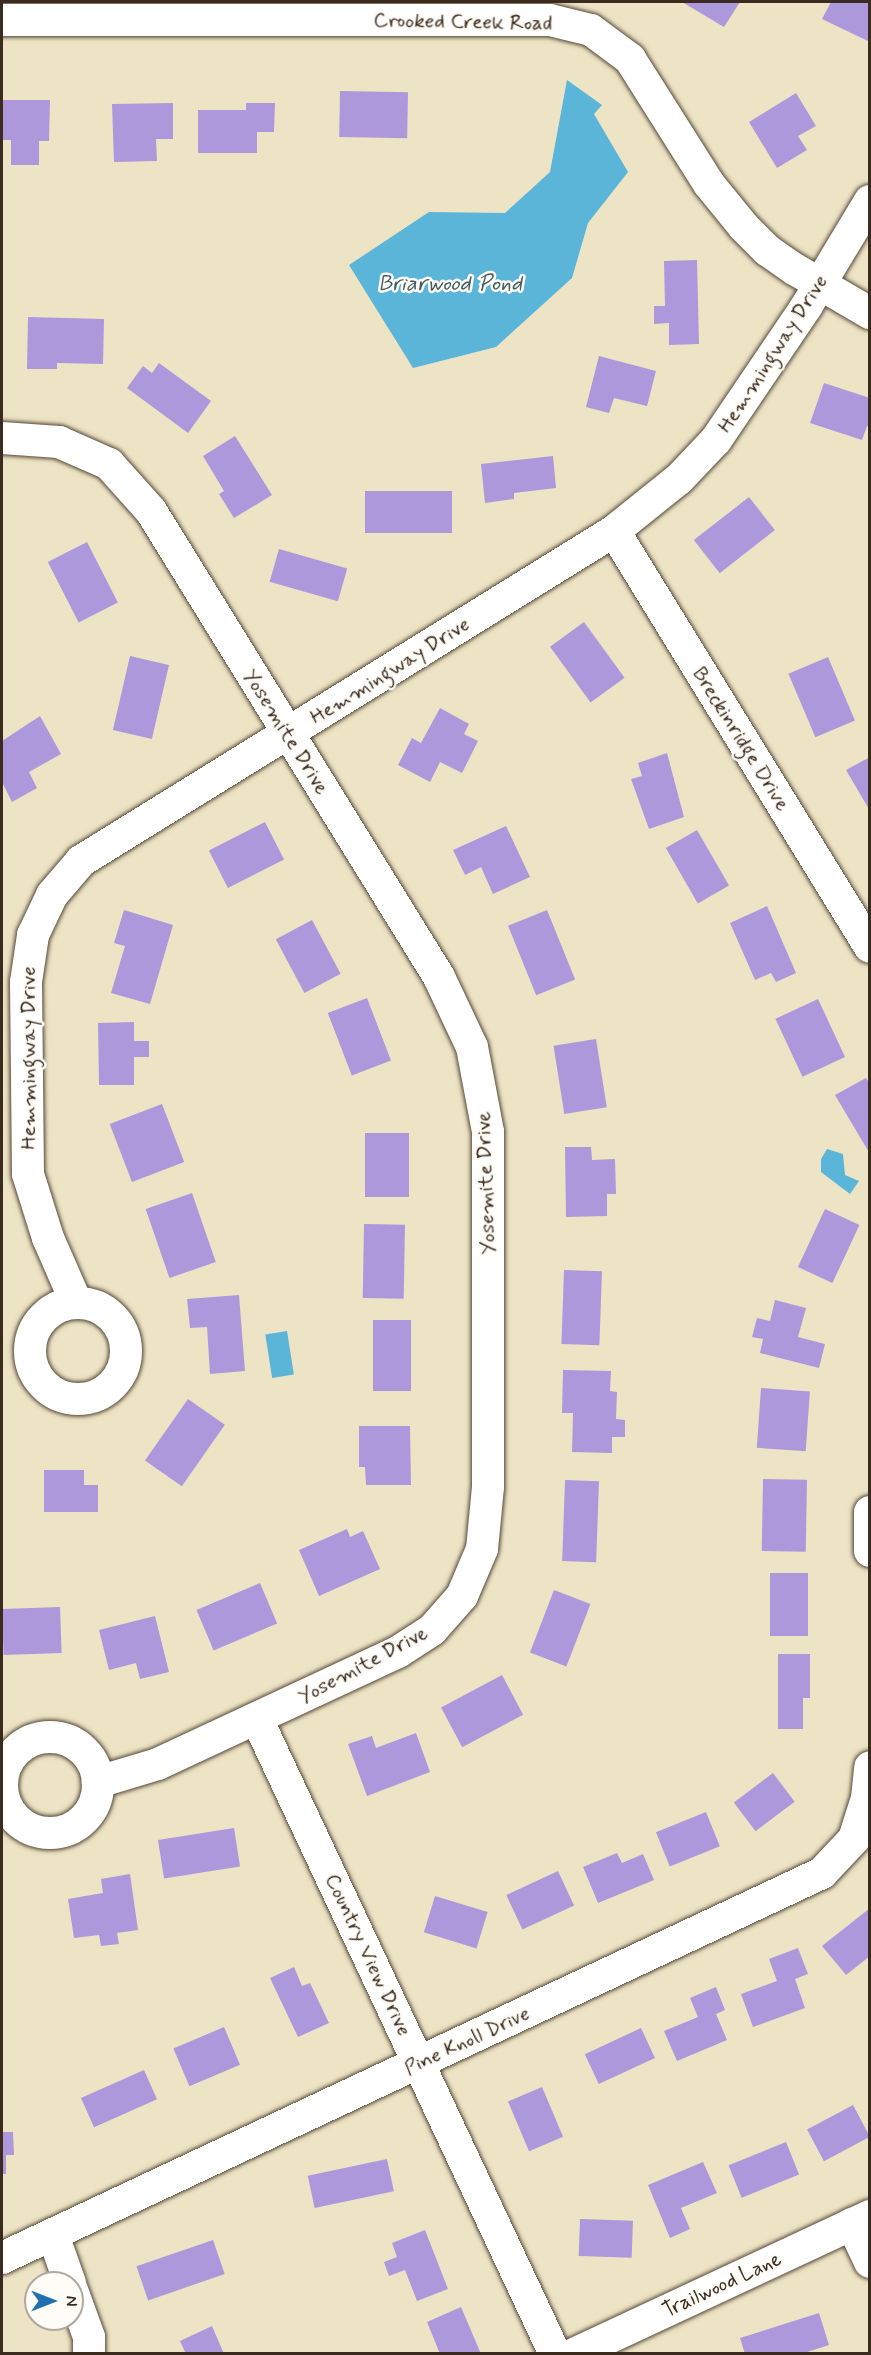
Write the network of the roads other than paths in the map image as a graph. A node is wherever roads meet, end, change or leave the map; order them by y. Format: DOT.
graph roads {
  1 [pos="117,11"];
  2 [pos="502,11"];
  3 [pos="2,20"];
  4 [pos="870,201"];
  5 [pos="820,284"];
  6 [pos="870,313"];
  7 [pos="2,438"];
  8 [pos="614,531"];
  9 [pos="287,736"];
  10 [pos="870,947"];
  11 [pos="76,1302"];
  12 [pos="870,1512"];
  13 [pos="870,1551"];
  14 [pos="257,1719"];
  15 [pos="870,1767"];
  16 [pos="98,1782"];
  17 [pos="419,2063"];
  18 [pos="861,2220"];
  19 [pos="53,2235"];
  20 [pos="2,2259"];
  21 [pos="870,2262"];
  22 [pos="66,2271"];
  23 [pos="84,2323"];
  24 [pos="89,2354"];
  25 [pos="555,2354"];
  26 [pos="574,2354"];
  1 -- 2 [label="street, Crooked Creek Road"];
  1 -- 3 [label="street, Crooked Creek Road"];
  2 -- 5 [label="street, Crooked Creek Road"];
  4 -- 5 [label="street, Hemmingway Drive"];
  5 -- 6 [label="street, Crooked Creek Road"];
  5 -- 8 [label="street, Hemmingway Drive"];
  7 -- 9 [label="street, Yosemite Drive"];
  8 -- 9 [label="street, Hemmingway Drive"];
  8 -- 10 [label="street, Breckinridge Drive"];
  9 -- 11 [label="street, Hemmingway Drive"];
  9 -- 14 [label="street, Yosemite Drive"];
  12 -- 13 [label="street"];
  14 -- 16 [label="street, Yosemite Drive"];
  14 -- 17 [label="street, Country View Drive"];
  15 -- 17 [label="street, Pine Knoll Drive"];
  17 -- 19 [label="street, Pine Knoll Drive"];
  17 -- 25 [label="street, Country View Drive"];
  18 -- 21 [label="street"];
  18 -- 26 [label="street, Trailwood Lane"];
  19 -- 20 [label="street, Pine Knoll Drive"];
  19 -- 22 [label="street"];
  23 -- 24 [label="street"];
}
